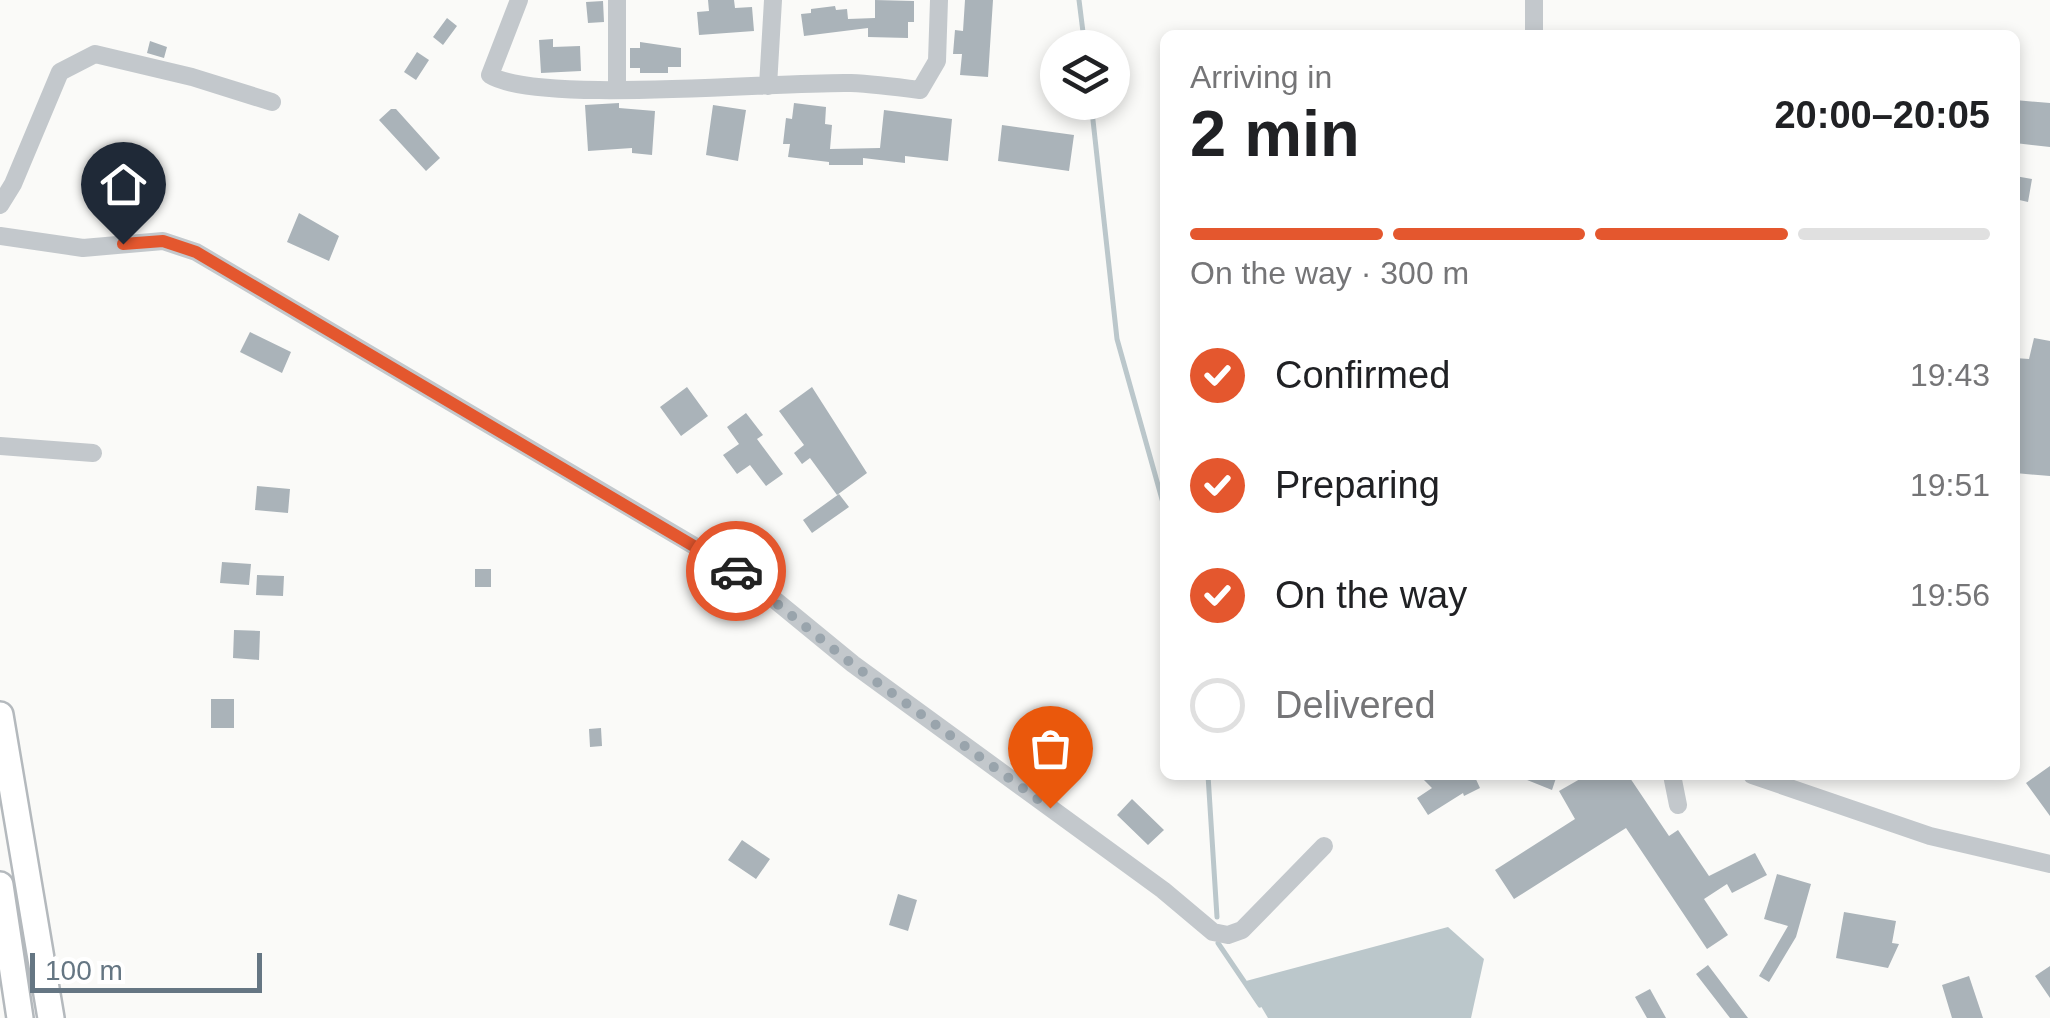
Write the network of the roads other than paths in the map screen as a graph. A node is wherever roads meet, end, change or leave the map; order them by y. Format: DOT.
graph roads {
  1 [pos="519,0"];
  2 [pos="617,0"];
  3 [pos="773,0"];
  4 [pos="939,0"];
  5 [pos="1534,0"];
  6 [pos="1534,30"];
  7 [pos="768,86"];
  8 [pos="617,88"];
  9 [pos="272,102"];
  10 [pos="0,205"];
  11 [pos="0,236"];
  12 [pos="0,446"];
  13 [pos="93,453"];
  14 [pos="0,715"];
  15 [pos="1673,780"];
  16 [pos="1767,780"];
  17 [pos="1678,805"];
  18 [pos="1324,846"];
  19 [pos="2050,864"];
  20 [pos="0,886"];
  21 [pos="20,1018"];
  22 [pos="51,1018"];
  1 -- 8 [label="street"];
  2 -- 8 [label="street"];
  3 -- 7 [label="street"];
  4 -- 7 [label="street"];
  5 -- 6 [label="street"];
  7 -- 8 [label="street"];
  9 -- 10 [label="street"];
  11 -- 18 [label="street"];
  12 -- 13 [label="street"];
  14 -- 22 [label="highway"];
  15 -- 17 [label="street"];
  16 -- 19 [label="street"];
  20 -- 21 [label="highway"];
}
